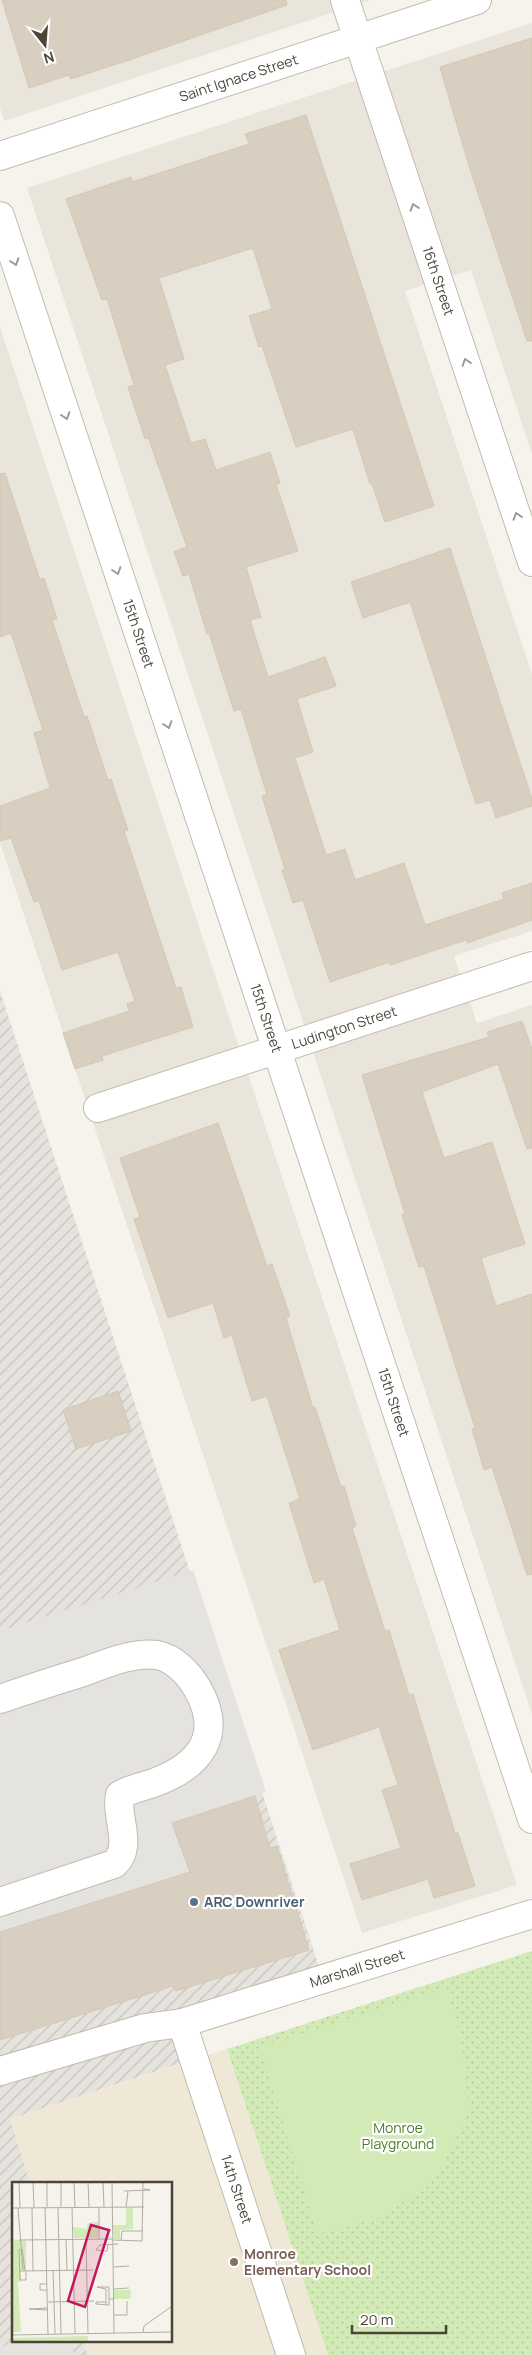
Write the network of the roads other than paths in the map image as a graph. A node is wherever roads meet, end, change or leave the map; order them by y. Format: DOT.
graph roads {
  1 [pos="345,0"];
  2 [pos="477,0"];
  3 [pos="358,39"];
  4 [pos="0,156"];
  5 [pos="0,216"];
  6 [pos="532,562"];
  7 [pos="532,966"];
  8 [pos="275,1050"];
  9 [pos="98,1108"];
  10 [pos="0,1699"];
  11 [pos="532,1819"];
  12 [pos="0,1902"];
  13 [pos="532,1914"];
  14 [pos="182,2023"];
  15 [pos="0,2071"];
  16 [pos="291,2355"];
  1 -- 3 [label="street, 16th Street"];
  2 -- 3 [label="street, Saint Ignace Street"];
  3 -- 4 [label="street, Saint Ignace Street"];
  6 -- 3 [label="street, 16th Street, one-way"];
  5 -- 8 [label="street, 15th Street, one-way"];
  7 -- 8 [label="street, Ludington Street"];
  8 -- 9 [label="street, Ludington Street"];
  8 -- 11 [label="street, 15th Street"];
  10 -- 12 [label="street"];
  13 -- 14 [label="street, Marshall Street"];
  14 -- 15 [label="street, Marshall Street"];
  14 -- 16 [label="street, 14th Street"];
}
